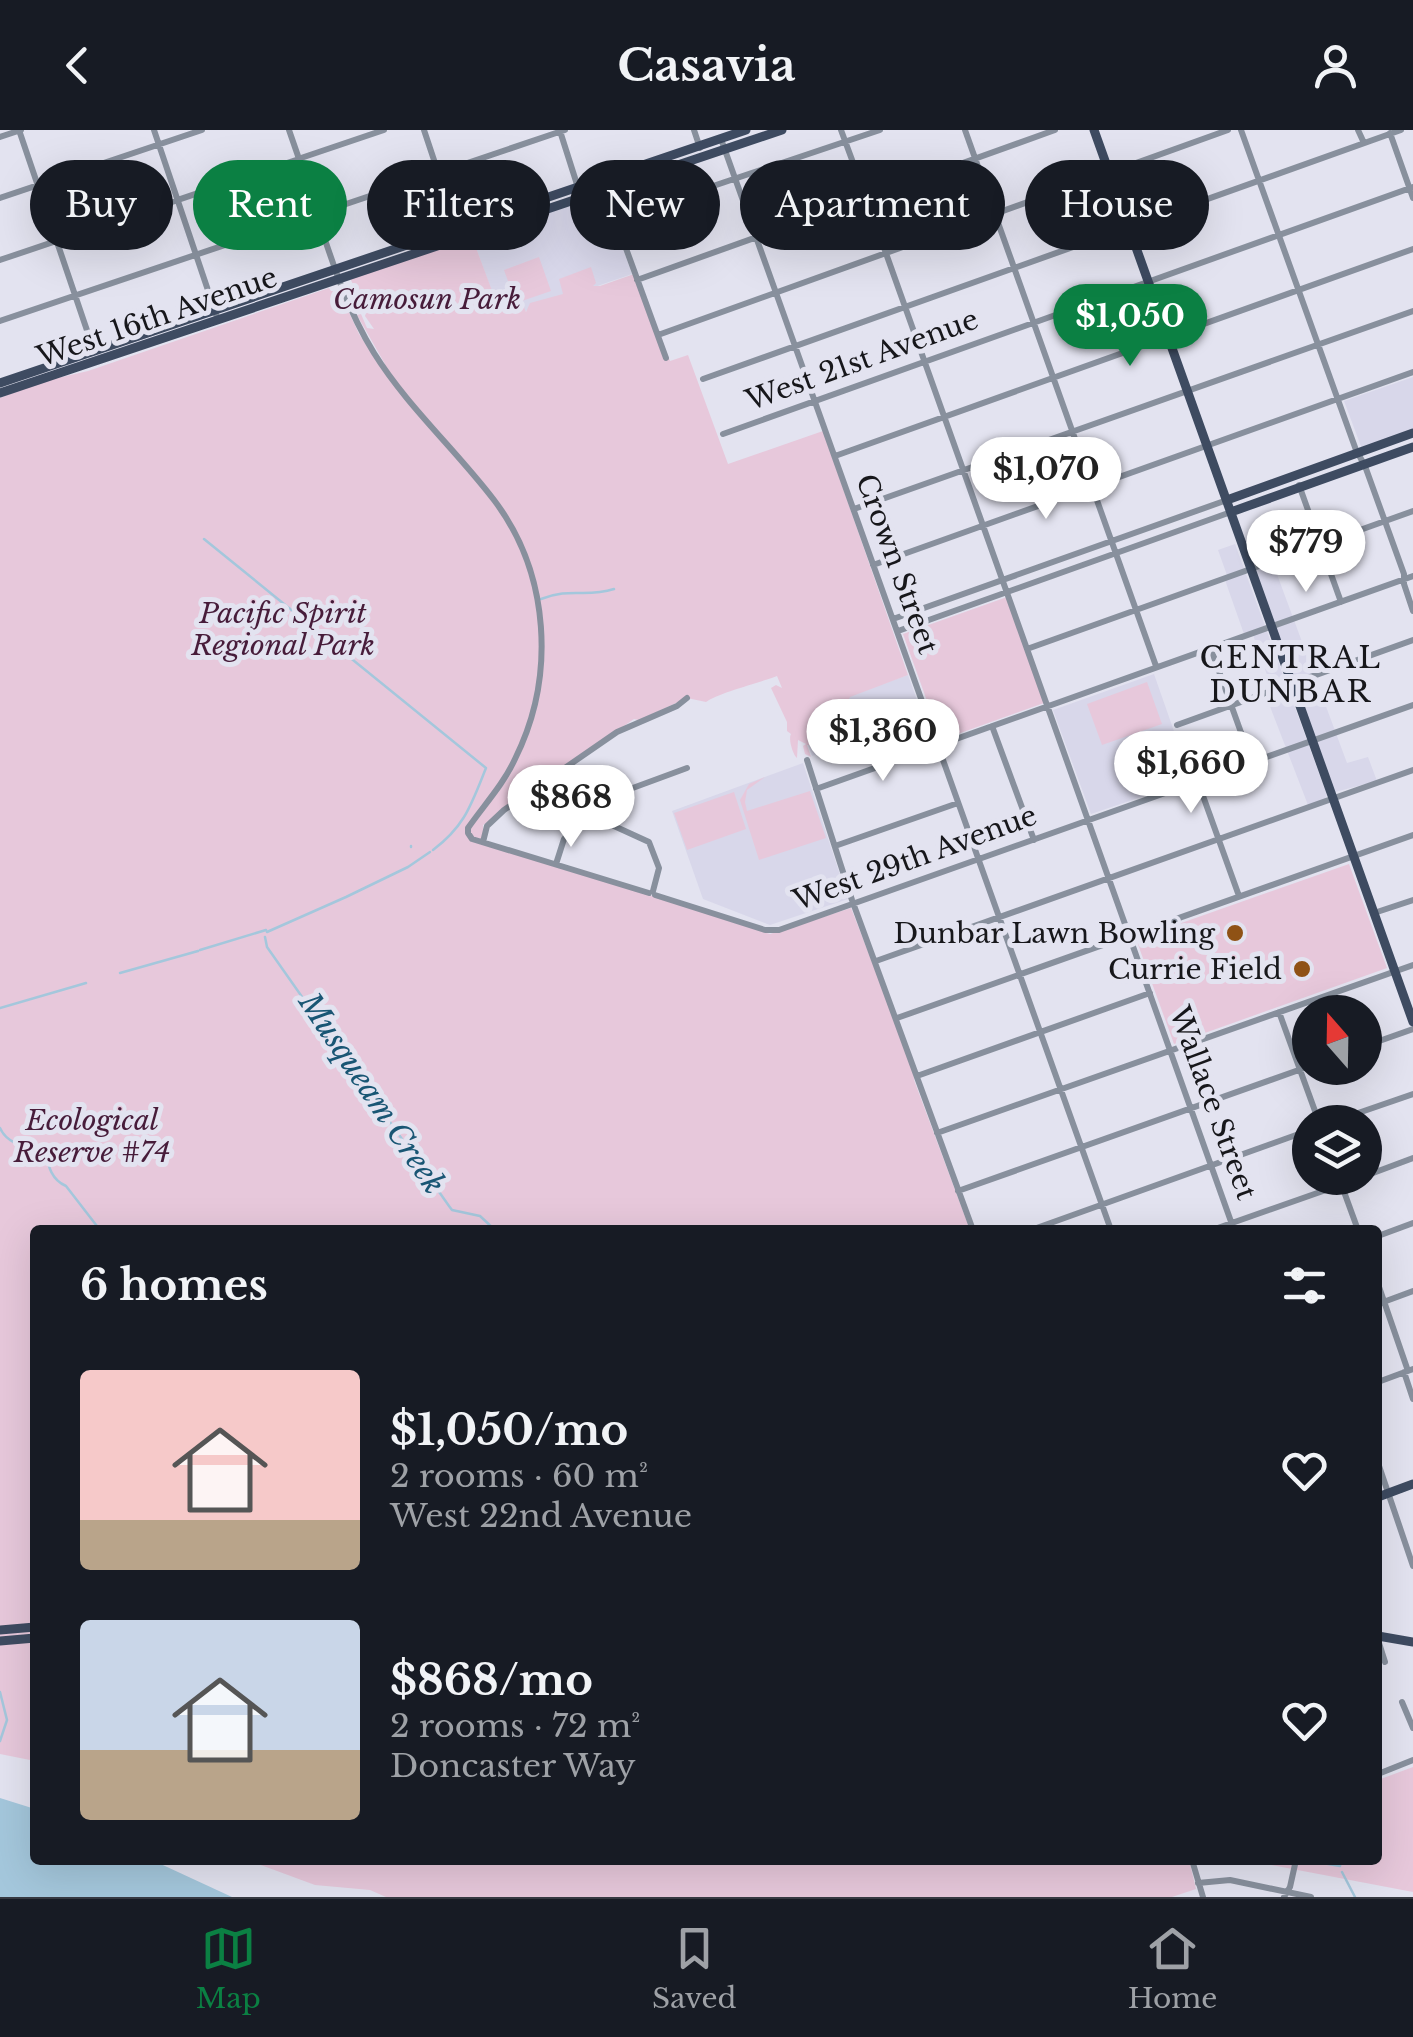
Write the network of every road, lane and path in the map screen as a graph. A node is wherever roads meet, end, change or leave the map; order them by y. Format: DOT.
graph roads {
  1 [pos="20,130"];
  2 [pos="154,130"];
  3 [pos="202,130"];
  4 [pos="289,130"];
  5 [pos="384,130"];
  6 [pos="424,130"];
  7 [pos="694,130"];
  8 [pos="746,130"];
  9 [pos="782,130"];
  10 [pos="841,130"];
  11 [pos="880,130"];
  12 [pos="965,130"];
  13 [pos="1055,130"];
  14 [pos="1094,130"];
  15 [pos="1228,130"];
  16 [pos="1242,130"];
  17 [pos="1358,130"];
  18 [pos="1401,130"];
  19 [pos="562,131"];
  20 [pos="1390,132"];
  21 [pos="0,137"];
  22 [pos="846,142"];
  23 [pos="1364,143"];
  24 [pos="159,144"];
  25 [pos="723,144"];
  26 [pos="701,151"];
  27 [pos="975,158"];
  28 [pos="299,159"];
  29 [pos="113,160"];
  30 [pos="434,160"];
  31 [pos="477,160"];
  32 [pos="571,160"];
  33 [pos="675,160"];
  34 [pos="852,160"];
  35 [pos="970,160"];
  36 [pos="1105,160"];
  37 [pos="1146,160"];
  38 [pos="30,161"];
  39 [pos="736,179"];
  40 [pos="1260,180"];
  41 [pos="720,184"];
  42 [pos="1411,188"];
  43 [pos="30,189"];
  44 [pos="740,191"];
  45 [pos="0,198"];
  46 [pos="1209,198"];
  47 [pos="1413,198"];
  48 [pos="178,200"];
  49 [pos="173,202"];
  50 [pos="1279,235"];
  51 [pos="1005,242"];
  52 [pos="740,243"];
  53 [pos="30,249"];
  54 [pos="1413,249"];
  55 [pos="60,250"];
  56 [pos="208,250"];
  57 [pos="330,250"];
  58 [pos="409,250"];
  59 [pos="626,250"];
  60 [pos="761,250"];
  61 [pos="884,250"];
  62 [pos="893,250"];
  63 [pos="1065,250"];
  64 [pos="1138,250"];
  65 [pos="885,253"];
  66 [pos="196,254"];
  67 [pos="0,260"];
  68 [pos="1014,268"];
  69 [pos="338,274"];
  70 [pos="637,280"];
  71 [pos="1149,282"];
  72 [pos="1298,290"];
  73 [pos="776,292"];
  74 [pos="75,296"];
  75 [pos="905,307"];
  76 [pos="1413,311"];
  77 [pos="217,315"];
  78 [pos="0,321"];
  79 [pos="1034,322"];
  80 [pos="658,334"];
  81 [pos="1168,336"];
  82 [pos="1318,344"];
  83 [pos="796,346"];
  84 [pos="96,356"];
  85 [pos="666,358"];
  86 [pos="924,362"];
  87 [pos="1413,372"];
  88 [pos="1053,377"];
  89 [pos="703,379"];
  90 [pos="0,383"];
  91 [pos="1188,391"];
  92 [pos="0,393"];
  93 [pos="1338,399"];
  94 [pos="815,401"];
  95 [pos="944,416"];
  96 [pos="1073,432"];
  97 [pos="1413,433"];
  98 [pos="722,434"];
  99 [pos="1207,446"];
  100 [pos="1413,447"];
  101 [pos="1357,453"];
  102 [pos="835,456"];
  103 [pos="1364,464"];
  104 [pos="963,471"];
  105 [pos="1295,476"];
  106 [pos="1092,487"];
  107 [pos="1299,488"];
  108 [pos="1249,492"];
  109 [pos="1227,500"];
  110 [pos="854,509"];
  111 [pos="1231,512"];
  112 [pos="1413,512"];
  113 [pos="1385,522"];
  114 [pos="1198,523"];
  115 [pos="983,526"];
  116 [pos="1112,541"];
  117 [pos="1320,544"];
  118 [pos="1116,553"];
  119 [pos="874,565"];
  120 [pos="1251,569"];
  121 [pos="1413,576"];
  122 [pos="1404,579"];
  123 [pos="1003,580"];
  124 [pos="1007,592"];
  125 [pos="1340,602"];
  126 [pos="1136,610"];
  127 [pos="1413,611"];
  128 [pos="894,619"];
  129 [pos="1272,626"];
  130 [pos="898,631"];
  131 [pos="1413,640"];
  132 [pos="1211,648"];
  133 [pos="1027,649"];
  134 [pos="1156,666"];
  135 [pos="1292,684"];
  136 [pos="687,698"];
  137 [pos="1413,705"];
  138 [pos="1047,706"];
  139 [pos="1232,706"];
  140 [pos="1177,725"];
  141 [pos="992,726"];
  142 [pos="1313,741"];
  143 [pos="938,746"];
  144 [pos="807,760"];
  145 [pos="1252,762"];
  146 [pos="687,768"];
  147 [pos="1413,770"];
  148 [pos="1198,782"];
  149 [pos="816,788"];
  150 [pos="1333,798"];
  151 [pos="958,802"];
  152 [pos="601,808"];
  153 [pos="1089,820"];
  154 [pos="1413,834"];
  155 [pos="1218,839"];
  156 [pos="1034,840"];
  157 [pos="483,842"];
  158 [pos="835,846"];
  159 [pos="1354,856"];
  160 [pos="979,860"];
  161 [pos="556,864"];
  162 [pos="1109,878"];
  163 [pos="653,893"];
  164 [pos="1239,896"];
  165 [pos="1413,900"];
  166 [pos="854,904"];
  167 [pos="1374,913"];
  168 [pos="1000,917"];
  169 [pos="1129,936"];
  170 [pos="876,961"];
  171 [pos="1413,965"];
  172 [pos="1395,971"];
  173 [pos="1020,974"];
  174 [pos="1150,993"];
  175 [pos="1279,1012"];
  176 [pos="897,1018"];
  177 [pos="1413,1025"];
  178 [pos="1040,1032"];
  179 [pos="1382,1039"];
  180 [pos="1292,1047"];
  181 [pos="1170,1051"];
  182 [pos="1292,1072"];
  183 [pos="917,1076"];
  184 [pos="1061,1090"];
  185 [pos="1413,1094"];
  186 [pos="1381,1105"];
  187 [pos="1191,1108"];
  188 [pos="937,1133"];
  189 [pos="1292,1136"];
  190 [pos="1082,1148"];
  191 [pos="1413,1158"];
  192 [pos="1212,1165"];
  193 [pos="1382,1169"];
  194 [pos="958,1191"];
  195 [pos="1307,1195"];
  196 [pos="1345,1195"];
  197 [pos="1102,1205"];
  198 [pos="1413,1223"];
  199 [pos="970,1225"];
  200 [pos="1045,1225"];
  201 [pos="1109,1225"];
  202 [pos="1233,1225"];
  203 [pos="1235,1225"];
  204 [pos="1356,1225"];
  205 [pos="1382,1235"];
  206 [pos="1413,1291"];
  207 [pos="1382,1303"];
  208 [pos="1382,1306"];
  209 [pos="1408,1371"];
  210 [pos="1382,1381"];
  211 [pos="1413,1399"];
  212 [pos="1413,1484"];
  213 [pos="1383,1495"];
  214 [pos="1413,1566"];
  215 [pos="30,1628"];
  216 [pos="0,1630"];
  217 [pos="1382,1637"];
  218 [pos="30,1638"];
  219 [pos="0,1641"];
  220 [pos="1413,1642"];
  221 [pos="1382,1651"];
  222 [pos="1385,1662"];
  223 [pos="1402,1702"];
  224 [pos="1413,1728"];
  225 [pos="1413,1760"];
  226 [pos="1382,1772"];
  227 [pos="1193,1865"];
  228 [pos="1295,1865"];
  229 [pos="1198,1882"];
  230 [pos="1285,1895"];
  231 [pos="1203,1897"];
  232 [pos="1311,1897"];
  1 -- 21 [label="street"];
  1 -- 38 [label="street"];
  2 -- 24 [label="street"];
  3 -- 24 [label="street"];
  4 -- 28 [label="street"];
  5 -- 28 [label="street"];
  6 -- 30 [label="street"];
  7 -- 26 [label="street"];
  8 -- 25 [label="main road, West 16th Avenue"];
  9 -- 25 [label="main road, West 16th Avenue"];
  10 -- 22 [label="street, Wallace Street"];
  11 -- 22 [label="street"];
  12 -- 27 [label="street"];
  13 -- 27 [label="street"];
  14 -- 36 [label="main road"];
  15 -- 37 [label="street"];
  16 -- 40 [label="street"];
  17 -- 23 [label="street"];
  18 -- 20 [label="street"];
  19 -- 31 [label="street"];
  19 -- 32 [label="street"];
  20 -- 23 [label="street"];
  20 -- 42 [label="street"];
  22 -- 34 [label="street, Wallace Street"];
  22 -- 39 [label="street"];
  23 -- 40 [label="street"];
  24 -- 29 [label="street"];
  24 -- 48 [label="street"];
  25 -- 26 [label="main road, West 16th Avenue"];
  25 -- 39 [label="street, Crown Street"];
  26 -- 33 [label="main road, West 16th Avenue"];
  27 -- 35 [label="street"];
  28 -- 48 [label="street"];
  39 -- 41 [label="street"];
  39 -- 44 [label="street, Crown Street"];
  40 -- 46 [label="street"];
  40 -- 50 [label="street"];
  42 -- 47 [label="street"];
  42 -- 50 [label="street, West 21st Avenue"];
  43 -- 45 [label="street"];
  48 -- 49 [label="street"];
  48 -- 66 [label="street"];
  50 -- 71 [label="street, West 21st Avenue"];
  50 -- 72 [label="street"];
  51 -- 68 [label="street"];
  52 -- 70 [label="street"];
  53 -- 67 [label="street"];
  54 -- 72 [label="street"];
  55 -- 74 [label="street"];
  56 -- 66 [label="street"];
  57 -- 69 [label="street"];
  58 -- 69 [label="main road, West 16th Avenue"];
  59 -- 70 [label="street"];
  60 -- 73 [label="street, Crown Street"];
  61 -- 65 [label="street, Wallace Street"];
  62 -- 65 [label="street"];
  63 -- 68 [label="street"];
  64 -- 71 [label="main road"];
  65 -- 73 [label="street"];
  65 -- 75 [label="street, Wallace Street"];
  66 -- 74 [label="street"];
  66 -- 77 [label="street"];
  68 -- 75 [label="street"];
  68 -- 79 [label="street"];
  69 -- 77 [label="main road, West 16th Avenue"];
  69 -- 157 [label="street"];
  70 -- 80 [label="street"];
  71 -- 79 [label="street, West 21st Avenue"];
  71 -- 81 [label="main road"];
  72 -- 81 [label="street"];
  72 -- 82 [label="street"];
  73 -- 80 [label="street"];
  73 -- 83 [label="street, Crown Street"];
  74 -- 78 [label="street"];
  74 -- 84 [label="street"];
  75 -- 83 [label="street"];
  75 -- 86 [label="street, Wallace Street"];
  76 -- 82 [label="street"];
  77 -- 84 [label="main road, West 16th Avenue"];
  79 -- 86 [label="street, West 21st Avenue"];
  79 -- 88 [label="street"];
  80 -- 85 [label="street"];
  81 -- 88 [label="street"];
  81 -- 91 [label="main road"];
  82 -- 91 [label="street"];
  82 -- 93 [label="street"];
  83 -- 89 [label="street"];
  83 -- 94 [label="street, Crown Street"];
  84 -- 90 [label="main road, West 16th Avenue"];
  84 -- 92 [label="main road, West 16th Avenue"];
  86 -- 94 [label="street, West 21st Avenue"];
  86 -- 95 [label="street, Wallace Street"];
  87 -- 93 [label="street"];
  88 -- 95 [label="street"];
  88 -- 96 [label="street"];
  91 -- 96 [label="street"];
  91 -- 99 [label="main road"];
  93 -- 99 [label="street"];
  93 -- 101 [label="street"];
  94 -- 98 [label="street, West 21st Avenue"];
  94 -- 102 [label="street, Crown Street"];
  95 -- 102 [label="street"];
  95 -- 104 [label="street, Wallace Street"];
  96 -- 104 [label="street"];
  96 -- 106 [label="street"];
  97 -- 101 [label="main road"];
  99 -- 106 [label="street"];
  99 -- 109 [label="main road"];
  100 -- 103 [label="main road"];
  101 -- 103 [label="street"];
  101 -- 105 [label="main road"];
  102 -- 110 [label="street, Crown Street"];
  103 -- 107 [label="main road"];
  103 -- 113 [label="street"];
  104 -- 110 [label="street"];
  104 -- 115 [label="street, Wallace Street"];
  105 -- 107 [label="street"];
  105 -- 108 [label="main road"];
  106 -- 115 [label="street"];
  106 -- 116 [label="street"];
  107 -- 111 [label="main road"];
  107 -- 117 [label="street"];
  108 -- 109 [label="main road"];
  108 -- 111 [label="main road"];
  109 -- 111 [label="main road"];
  109 -- 114 [label="street"];
  109 -- 116 [label="street"];
  110 -- 119 [label="street, Crown Street"];
  111 -- 114 [label="street"];
  111 -- 120 [label="main road"];
  112 -- 113 [label="street"];
  113 -- 117 [label="street"];
  113 -- 122 [label="street"];
  114 -- 118 [label="street"];
  115 -- 119 [label="street"];
  115 -- 123 [label="street, Wallace Street"];
  116 -- 118 [label="street"];
  116 -- 123 [label="street"];
  117 -- 120 [label="street"];
  117 -- 125 [label="street"];
  118 -- 124 [label="street"];
  118 -- 126 [label="street"];
  119 -- 128 [label="street, Crown Street"];
  120 -- 126 [label="street"];
  120 -- 129 [label="main road"];
  121 -- 122 [label="street"];
  122 -- 125 [label="street"];
  122 -- 127 [label="street"];
  123 -- 124 [label="street, Wallace Street"];
  123 -- 128 [label="street"];
  124 -- 130 [label="street"];
  124 -- 133 [label="street, Wallace Street"];
  125 -- 129 [label="street"];
  126 -- 133 [label="street"];
  126 -- 134 [label="street"];
  128 -- 130 [label="street, Crown Street"];
  129 -- 132 [label="street"];
  129 -- 135 [label="main road"];
  130 -- 143 [label="street, Crown Street"];
  131 -- 135 [label="street"];
  132 -- 134 [label="street"];
  132 -- 139 [label="street"];
  133 -- 138 [label="street, Wallace Street"];
  134 -- 138 [label="street"];
  135 -- 139 [label="street"];
  135 -- 142 [label="main road"];
  136 -- 157 [label="street"];
  137 -- 142 [label="street, West 29th Avenue"];
  138 -- 141 [label="street"];
  138 -- 153 [label="street, Wallace Street"];
  139 -- 140 [label="street"];
  139 -- 145 [label="street"];
  141 -- 143 [label="street"];
  141 -- 156 [label="street"];
  142 -- 145 [label="street, West 29th Avenue"];
  142 -- 150 [label="main road"];
  143 -- 149 [label="street"];
  143 -- 151 [label="street, Crown Street"];
  144 -- 149 [label="street"];
  145 -- 148 [label="street, West 29th Avenue"];
  146 -- 152 [label="street"];
  147 -- 150 [label="street"];
  148 -- 153 [label="street, West 29th Avenue"];
  148 -- 155 [label="street"];
  149 -- 158 [label="street"];
  150 -- 155 [label="street"];
  150 -- 159 [label="main road"];
  151 -- 158 [label="street"];
  151 -- 160 [label="street, Crown Street"];
  152 -- 161 [label="street"];
  152 -- 163 [label="street"];
  153 -- 156 [label="street, West 29th Avenue"];
  153 -- 162 [label="street, Wallace Street"];
  154 -- 159 [label="street"];
  155 -- 162 [label="street"];
  155 -- 164 [label="street"];
  156 -- 160 [label="street, West 29th Avenue"];
  157 -- 161 [label="street, West 29th Avenue"];
  158 -- 166 [label="street"];
  159 -- 164 [label="street"];
  159 -- 167 [label="main road"];
  160 -- 166 [label="street, West 29th Avenue"];
  160 -- 168 [label="street, Crown Street"];
  161 -- 163 [label="street, West 29th Avenue"];
  162 -- 168 [label="street"];
  162 -- 169 [label="street, Wallace Street"];
  163 -- 166 [label="street, West 29th Avenue"];
  164 -- 169 [label="street"];
  165 -- 167 [label="street"];
  166 -- 170 [label="street"];
  167 -- 172 [label="main road"];
  168 -- 170 [label="street"];
  168 -- 173 [label="street, Crown Street"];
  169 -- 173 [label="street"];
  169 -- 174 [label="street, Wallace Street"];
  170 -- 176 [label="street"];
  171 -- 172 [label="street"];
  172 -- 175 [label="street"];
  172 -- 177 [label="main road"];
  173 -- 176 [label="street"];
  173 -- 178 [label="street, Crown Street"];
  174 -- 178 [label="street"];
  174 -- 181 [label="street, Wallace Street"];
  175 -- 180 [label="street"];
  175 -- 181 [label="street"];
  176 -- 183 [label="street"];
  177 -- 179 [label="street"];
  178 -- 183 [label="street"];
  178 -- 184 [label="street, Crown Street"];
  181 -- 184 [label="street"];
  181 -- 187 [label="street, Wallace Street"];
  182 -- 187 [label="street"];
  183 -- 188 [label="street"];
  184 -- 188 [label="street"];
  184 -- 190 [label="street, Crown Street"];
  185 -- 186 [label="street"];
  187 -- 190 [label="street"];
  187 -- 192 [label="street, Wallace Street"];
  188 -- 194 [label="street"];
  189 -- 192 [label="street"];
  190 -- 194 [label="street"];
  190 -- 197 [label="street, Crown Street"];
  191 -- 193 [label="street"];
  192 -- 197 [label="street"];
  192 -- 202 [label="street, Wallace Street"];
  194 -- 199 [label="street"];
  195 -- 203 [label="street"];
  196 -- 204 [label="street"];
  197 -- 200 [label="street"];
  197 -- 201 [label="street, Crown Street"];
  198 -- 205 [label="street"];
  206 -- 207 [label="street"];
  208 -- 209 [label="street"];
  209 -- 210 [label="street"];
  209 -- 211 [label="street"];
  212 -- 213 [label="main road"];
  213 -- 214 [label="street"];
  215 -- 216 [label="main road"];
  217 -- 220 [label="main road"];
  218 -- 219 [label="main road"];
  221 -- 222 [label="street"];
  223 -- 224 [label="street"];
  225 -- 226 [label="street"];
  227 -- 229 [label="street"];
  228 -- 230 [label="street"];
  229 -- 230 [label="street"];
  229 -- 231 [label="street"];
  230 -- 232 [label="street"];
}
